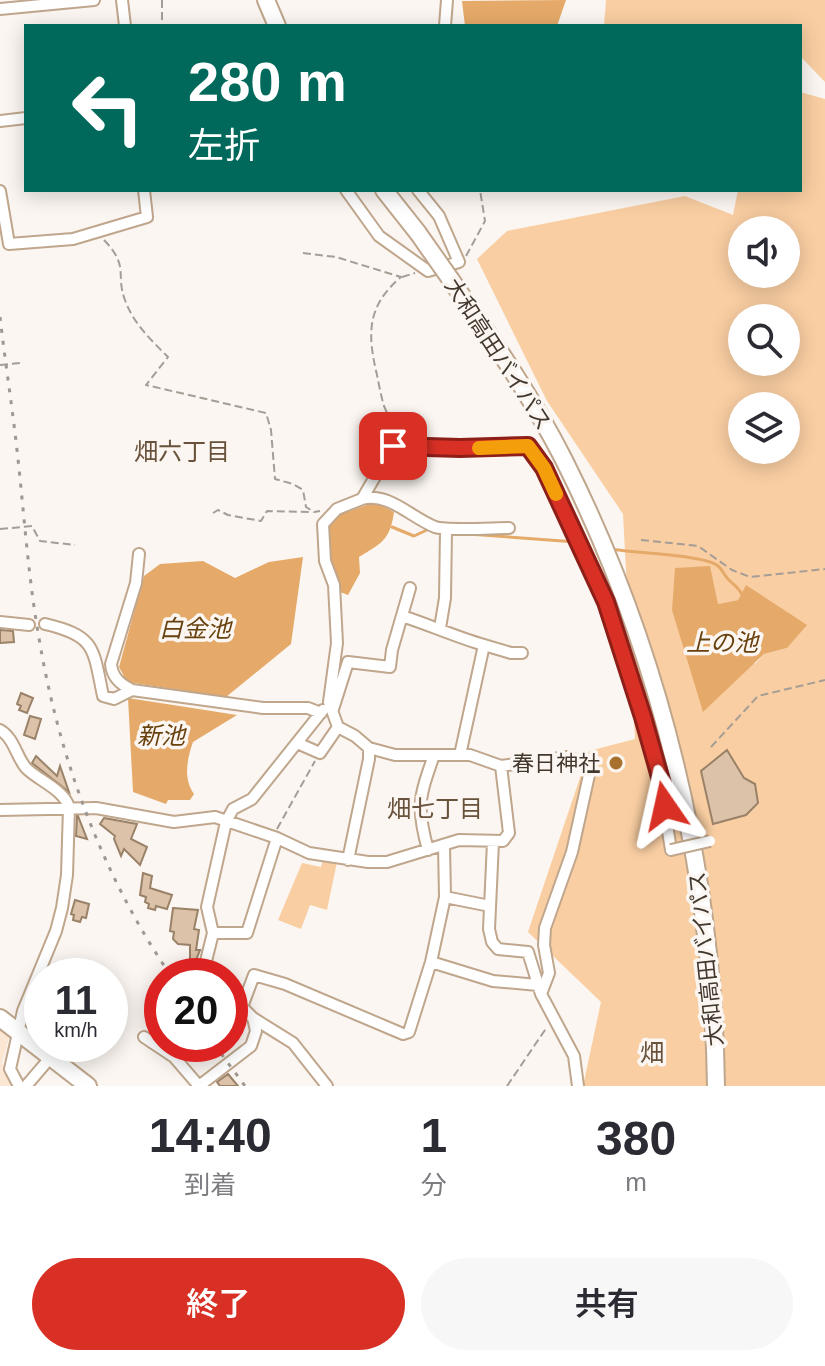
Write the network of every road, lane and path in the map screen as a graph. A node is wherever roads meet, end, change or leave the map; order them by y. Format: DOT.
graph roads {
  1 [pos="94,0"];
  2 [pos="122,0"];
  3 [pos="162,0"];
  4 [pos="266,0"];
  5 [pos="447,0"];
  6 [pos="0,9"];
  7 [pos="125,24"];
  8 [pos="162,24"];
  9 [pos="276,24"];
  10 [pos="445,24"];
  11 [pos="24,118"];
  12 [pos="0,121"];
  13 [pos="0,191"];
  14 [pos="144,192"];
  15 [pos="347,192"];
  16 [pos="386,192"];
  17 [pos="420,192"];
  18 [pos="480,192"];
  19 [pos="98,234"];
  20 [pos="303,253"];
  21 [pos="459,262"];
  22 [pos="20,363"];
  23 [pos="0,365"];
  24 [pos="393,446"];
  25 [pos="563,458"];
  26 [pos="544,468"];
  27 [pos="362,499"];
  28 [pos="337,509"];
  29 [pos="314,512"];
  30 [pos="213,513"];
  31 [pos="509,528"];
  32 [pos="0,529"];
  33 [pos="446,530"];
  34 [pos="641,540"];
  35 [pos="75,545"];
  36 [pos="139,554"];
  37 [pos="825,569"];
  38 [pos="410,588"];
  39 [pos="402,616"];
  40 [pos="0,622"];
  41 [pos="45,624"];
  42 [pos="29,625"];
  43 [pos="440,628"];
  44 [pos="484,645"];
  45 [pos="522,653"];
  46 [pos="825,680"];
  47 [pos="132,690"];
  48 [pos="328,709"];
  49 [pos="338,727"];
  50 [pos="0,730"];
  51 [pos="297,743"];
  52 [pos="711,747"];
  53 [pos="369,748"];
  54 [pos="320,753"];
  55 [pos="434,755"];
  56 [pos="460,755"];
  57 [pos="501,766"];
  58 [pos="679,781"];
  59 [pos="662,784"];
  60 [pos="69,807"];
  61 [pos="0,810"];
  62 [pos="226,822"];
  63 [pos="275,838"];
  64 [pos="710,841"];
  65 [pos="493,842"];
  66 [pos="444,845"];
  67 [pos="428,850"];
  68 [pos="348,860"];
  69 [pos="445,897"];
  70 [pos="490,906"];
  71 [pos="213,933"];
  72 [pos="207,958"];
  73 [pos="431,962"];
  74 [pos="539,990"];
  75 [pos="248,991"];
  76 [pos="248,1013"];
  77 [pos="554,1016"];
  78 [pos="0,1018"];
  79 [pos="253,1018"];
  80 [pos="18,1033"];
  81 [pos="24,1038"];
  82 [pos="248,1048"];
  83 [pos="47,1062"];
  84 [pos="55,1062"];
  85 [pos="178,1062"];
  86 [pos="230,1062"];
  87 [pos="19,1086"];
  88 [pos="26,1086"];
  89 [pos="88,1086"];
  90 [pos="327,1086"];
  91 [pos="507,1086"];
  92 [pos="578,1086"];
  93 [pos="716,1086"];
  1 -- 6 [label="street"];
  2 -- 7 [label="street"];
  3 -- 8 [label="path"];
  4 -- 9 [label="highway"];
  5 -- 10 [label="street"];
  11 -- 12 [label="street"];
  13 -- 19 [label="street"];
  14 -- 19 [label="street"];
  15 -- 21 [label="street"];
  16 -- 25 [label="highway, 大和高田バイパス, bridge"];
  17 -- 21 [label="street"];
  18 -- 21 [label="path"];
  19 -- 29 [label="path"];
  20 -- 24 [label="path"];
  22 -- 23 [label="path"];
  24 -- 26 [label="street"];
  24 -- 27 [label="street"];
  25 -- 26 [label="street"];
  25 -- 58 [label="highway, 大和高田バイパス"];
  26 -- 59 [label="street"];
  27 -- 28 [label="street"];
  27 -- 33 [label="street"];
  28 -- 29 [label="path"];
  28 -- 48 [label="street"];
  29 -- 30 [label="path"];
  31 -- 33 [label="street"];
  32 -- 35 [label="path"];
  33 -- 43 [label="street"];
  34 -- 37 [label="path"];
  36 -- 47 [label="street"];
  38 -- 39 [label="street"];
  39 -- 43 [label="street"];
  39 -- 48 [label="street"];
  40 -- 42 [label="street"];
  41 -- 47 [label="street"];
  43 -- 44 [label="street"];
  44 -- 45 [label="street"];
  44 -- 56 [label="street"];
  46 -- 52 [label="path"];
  47 -- 48 [label="street"];
  48 -- 49 [label="street"];
  48 -- 51 [label="street"];
  49 -- 53 [label="street"];
  49 -- 54 [label="street"];
  50 -- 60 [label="street"];
  51 -- 54 [label="street"];
  51 -- 62 [label="street"];
  53 -- 55 [label="street"];
  53 -- 68 [label="street"];
  54 -- 63 [label="path"];
  55 -- 56 [label="street"];
  55 -- 67 [label="street"];
  56 -- 57 [label="street"];
  57 -- 65 [label="street"];
  57 -- 74 [label="street"];
  58 -- 59 [label="street"];
  58 -- 93 [label="highway, 大和高田バイパス"];
  59 -- 64 [label="street, bridge"];
  60 -- 61 [label="street"];
  60 -- 62 [label="street"];
  60 -- 80 [label="street"];
  62 -- 63 [label="street"];
  62 -- 71 [label="street"];
  63 -- 68 [label="street"];
  63 -- 71 [label="street"];
  65 -- 66 [label="street"];
  65 -- 70 [label="street"];
  66 -- 67 [label="street"];
  66 -- 69 [label="street"];
  67 -- 68 [label="street"];
  69 -- 70 [label="street"];
  69 -- 73 [label="street"];
  70 -- 74 [label="street"];
  71 -- 72 [label="street"];
  73 -- 74 [label="street"];
  73 -- 75 [label="street"];
  74 -- 77 [label="street"];
  76 -- 79 [label="street"];
  77 -- 91 [label="path"];
  77 -- 92 [label="street"];
  78 -- 80 [label="highway"];
  79 -- 82 [label="street"];
  79 -- 90 [label="street"];
  80 -- 81 [label="highway"];
  80 -- 87 [label="street"];
  83 -- 88 [label="street"];
  84 -- 89 [label="highway"];
  85 -- 86 [label="street"];
}
